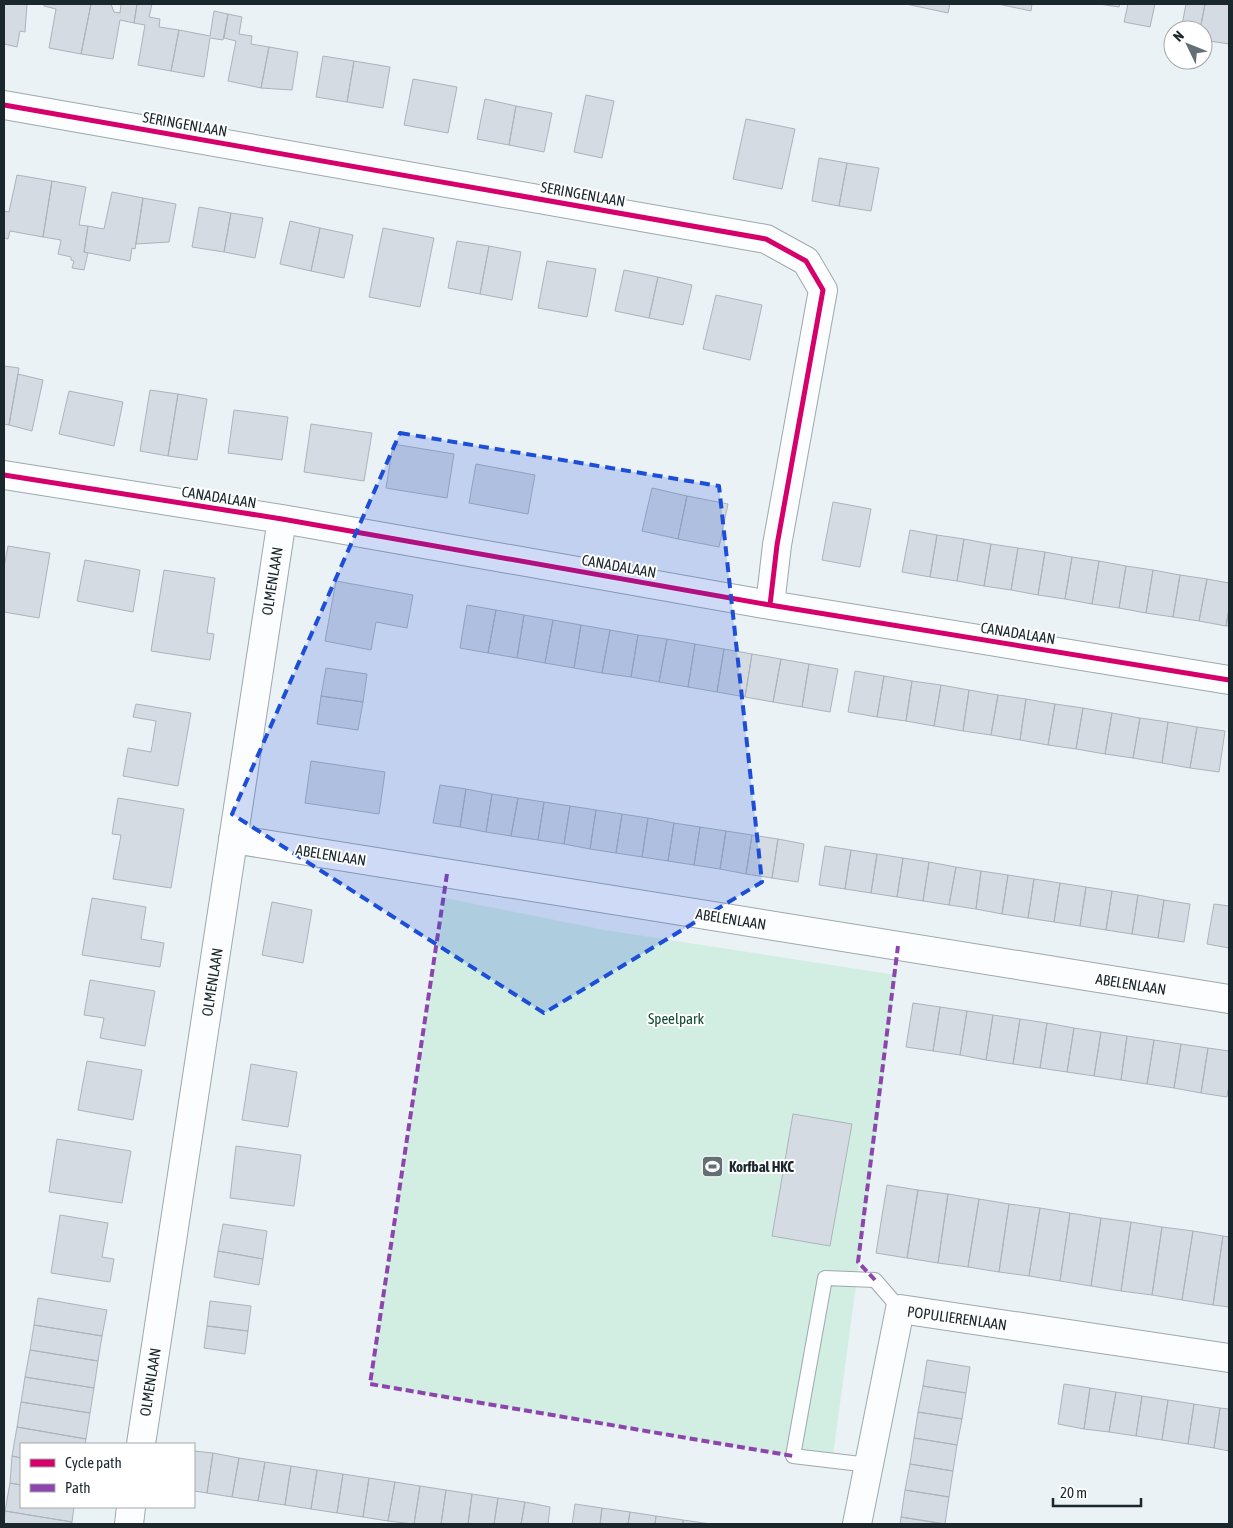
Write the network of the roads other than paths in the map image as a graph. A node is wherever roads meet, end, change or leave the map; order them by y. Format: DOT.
graph roads {
  1 [pos="4,105"];
  2 [pos="4,475"];
  3 [pos="282,519"];
  4 [pos="770,605"];
  5 [pos="1229,680"];
  6 [pos="233,839"];
  7 [pos="1229,999"];
  8 [pos="900,1309"];
  9 [pos="1229,1358"];
  10 [pos="141,1443"];
  11 [pos="869,1465"];
  12 [pos="857,1524"];
  1 -- 4 [label="street, SERINGENLAAN"];
  2 -- 3 [label="street, CANADALAAN"];
  3 -- 4 [label="street, CANADALAAN"];
  3 -- 6 [label="street, OLMENLAAN"];
  4 -- 5 [label="street, CANADALAAN"];
  6 -- 7 [label="street, ABELENLAAN"];
  6 -- 10 [label="street, OLMENLAAN"];
  8 -- 9 [label="street, POPULIERENLAAN"];
  8 -- 11 [label="street, POPULIERENLAAN"];
  8 -- 11 [label="lane"];
  11 -- 12 [label="street, POPULIERENLAAN"];
}
